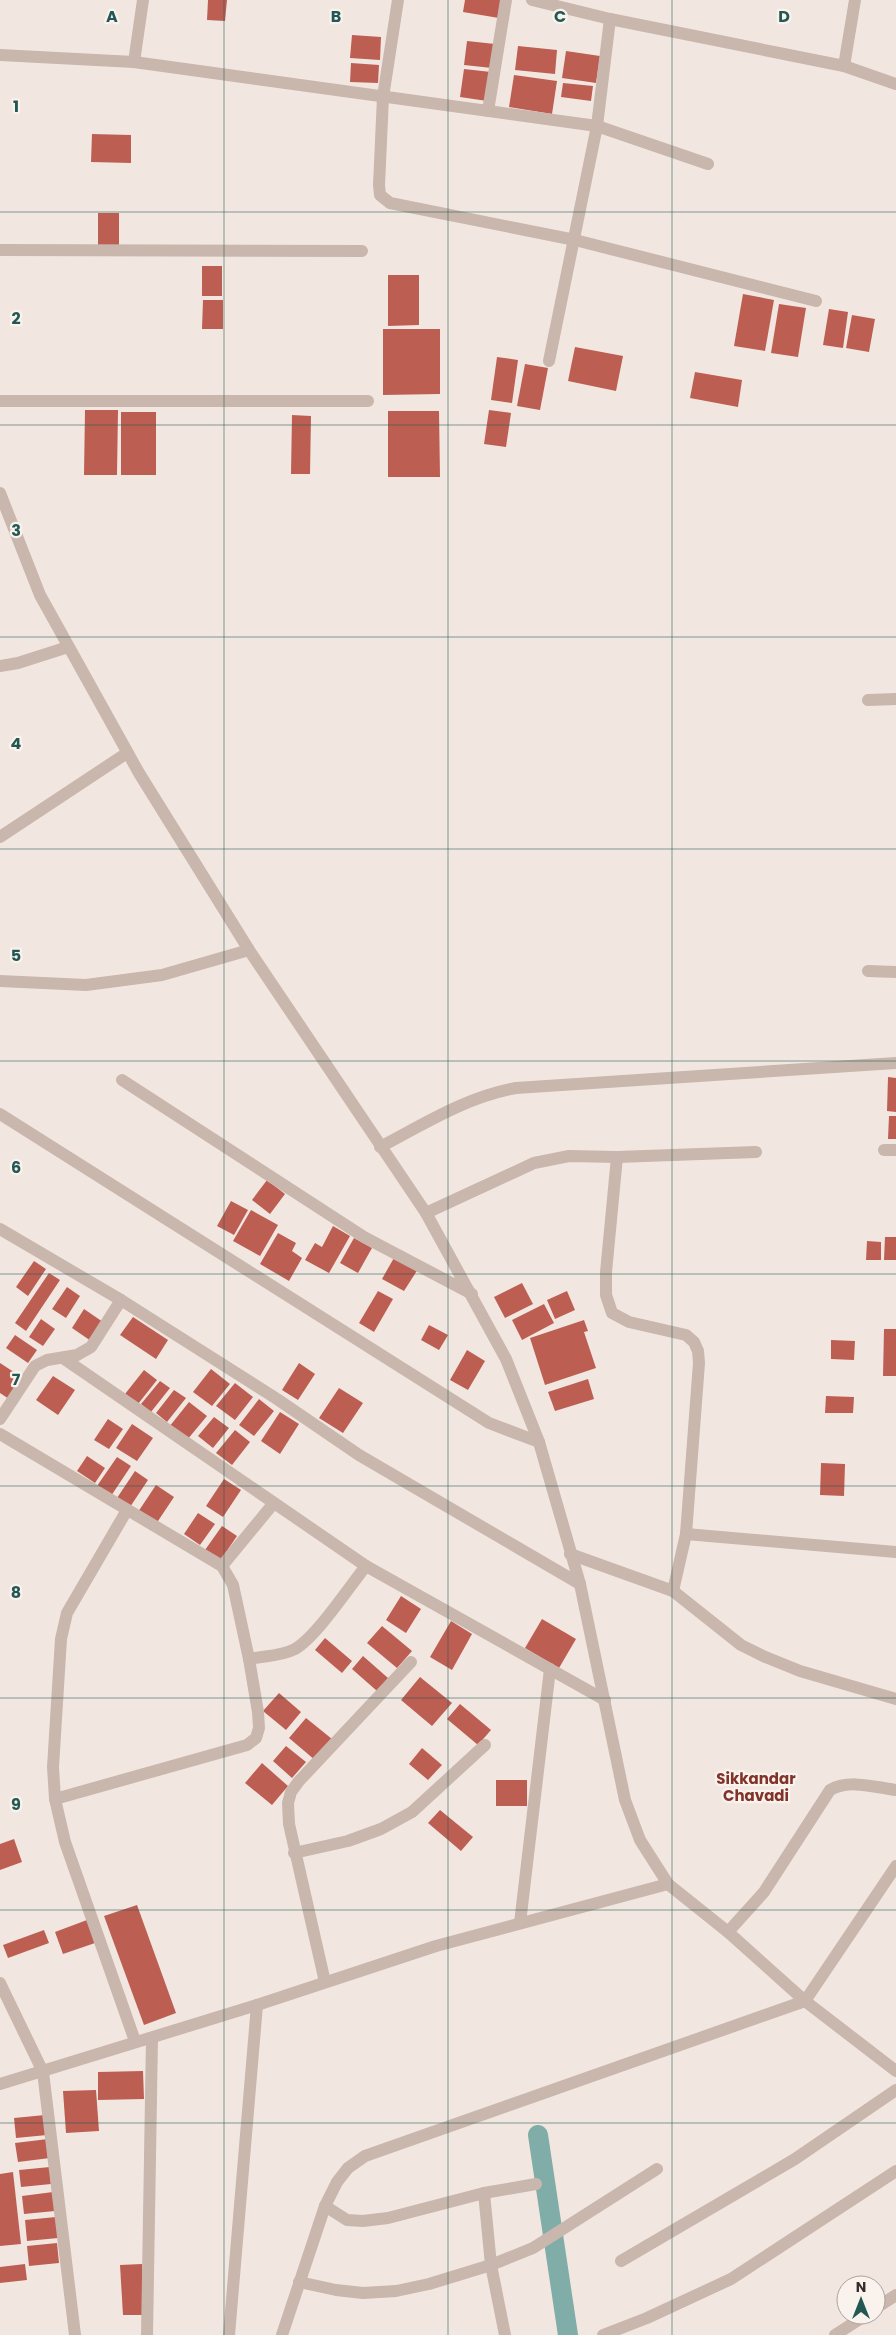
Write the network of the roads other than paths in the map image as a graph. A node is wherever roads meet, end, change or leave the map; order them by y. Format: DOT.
graph roads {
  1 [pos="143,0"];
  2 [pos="398,0"];
  3 [pos="506,0"];
  4 [pos="532,0"];
  5 [pos="855,0"];
  6 [pos="610,19"];
  7 [pos="0,55"];
  8 [pos="134,62"];
  9 [pos="844,66"];
  10 [pos="896,84"];
  11 [pos="383,97"];
  12 [pos="488,111"];
  13 [pos="597,126"];
  14 [pos="708,164"];
  15 [pos="575,240"];
  16 [pos="0,250"];
  17 [pos="362,251"];
  18 [pos="816,301"];
  19 [pos="549,361"];
  20 [pos="0,401"];
  21 [pos="368,401"];
  22 [pos="0,493"];
  23 [pos="4,511"];
  24 [pos="68,647"];
  25 [pos="0,666"];
  26 [pos="896,699"];
  27 [pos="868,700"];
  28 [pos="127,753"];
  29 [pos="0,837"];
  30 [pos="249,950"];
  31 [pos="868,970"];
  32 [pos="896,972"];
  33 [pos="0,981"];
  34 [pos="896,1063"];
  35 [pos="122,1080"];
  36 [pos="0,1114"];
  37 [pos="380,1147"];
  38 [pos="756,1152"];
  39 [pos="617,1157"];
  40 [pos="426,1213"];
  41 [pos="0,1229"];
  42 [pos="472,1295"];
  43 [pos="121,1300"];
  44 [pos="63,1358"];
  45 [pos="0,1419"];
  46 [pos="0,1434"];
  47 [pos="539,1442"];
  48 [pos="273,1504"];
  49 [pos="127,1510"];
  50 [pos="686,1534"];
  51 [pos="896,1552"];
  52 [pos="570,1554"];
  53 [pos="222,1566"];
  54 [pos="366,1566"];
  55 [pos="580,1584"];
  56 [pos="673,1591"];
  57 [pos="249,1659"];
  58 [pos="411,1662"];
  59 [pos="550,1669"];
  60 [pos="896,1699"];
  61 [pos="605,1700"];
  62 [pos="485,1745"];
  63 [pos="896,1790"];
  64 [pos="55,1799"];
  65 [pos="294,1853"];
  66 [pos="896,1866"];
  67 [pos="668,1884"];
  68 [pos="520,1924"];
  69 [pos="728,1932"];
  70 [pos="325,1982"];
  71 [pos="0,1983"];
  72 [pos="805,2001"];
  73 [pos="257,2005"];
  74 [pos="152,2038"];
  75 [pos="136,2041"];
  76 [pos="896,2071"];
  77 [pos="43,2072"];
  78 [pos="0,2084"];
  79 [pos="896,2090"];
  80 [pos="657,2169"];
  81 [pos="896,2172"];
  82 [pos="536,2184"];
  83 [pos="484,2192"];
  84 [pos="325,2206"];
  85 [pos="621,2261"];
  86 [pos="491,2266"];
  87 [pos="299,2282"];
  88 [pos="850,2325"];
  89 [pos="75,2335"];
  90 [pos="147,2335"];
  91 [pos="229,2335"];
  92 [pos="282,2335"];
  93 [pos="505,2335"];
  94 [pos="603,2335"];
  95 [pos="835,2335"];
  1 -- 8 [label="street"];
  2 -- 11 [label="street"];
  3 -- 12 [label="street"];
  4 -- 6 [label="street"];
  5 -- 9 [label="street"];
  6 -- 9 [label="street"];
  6 -- 13 [label="street"];
  7 -- 8 [label="street"];
  8 -- 11 [label="street"];
  9 -- 10 [label="street"];
  11 -- 12 [label="street"];
  11 -- 15 [label="street"];
  12 -- 13 [label="street"];
  13 -- 14 [label="street"];
  13 -- 15 [label="street"];
  15 -- 18 [label="street"];
  15 -- 19 [label="street"];
  16 -- 17 [label="street"];
  20 -- 21 [label="street"];
  22 -- 23 [label="street"];
  23 -- 24 [label="street"];
  24 -- 25 [label="street"];
  24 -- 28 [label="street"];
  26 -- 27 [label="street"];
  28 -- 29 [label="street"];
  28 -- 30 [label="street"];
  30 -- 33 [label="street"];
  30 -- 37 [label="street"];
  31 -- 32 [label="street"];
  34 -- 37 [label="street"];
  35 -- 42 [label="street"];
  36 -- 47 [label="street"];
  37 -- 40 [label="street"];
  38 -- 39 [label="street"];
  39 -- 40 [label="street"];
  39 -- 50 [label="street"];
  40 -- 42 [label="street"];
  41 -- 43 [label="street"];
  42 -- 47 [label="street"];
  43 -- 44 [label="street"];
  43 -- 55 [label="street"];
  44 -- 45 [label="street"];
  44 -- 48 [label="street"];
  46 -- 49 [label="street"];
  47 -- 52 [label="street"];
  48 -- 53 [label="street"];
  48 -- 54 [label="street"];
  49 -- 53 [label="street"];
  49 -- 64 [label="street"];
  50 -- 51 [label="street"];
  50 -- 56 [label="street"];
  52 -- 55 [label="street"];
  52 -- 56 [label="street"];
  53 -- 57 [label="street"];
  54 -- 57 [label="street"];
  54 -- 59 [label="street"];
  55 -- 61 [label="street"];
  56 -- 60 [label="street"];
  57 -- 64 [label="street"];
  58 -- 65 [label="street"];
  59 -- 61 [label="street"];
  59 -- 68 [label="street"];
  61 -- 67 [label="street"];
  62 -- 65 [label="street"];
  63 -- 69 [label="street"];
  64 -- 75 [label="street"];
  65 -- 70 [label="street"];
  66 -- 72 [label="street"];
  67 -- 68 [label="street"];
  67 -- 69 [label="street"];
  68 -- 70 [label="street"];
  69 -- 72 [label="street"];
  70 -- 73 [label="street"];
  71 -- 77 [label="street"];
  72 -- 76 [label="street"];
  72 -- 84 [label="street"];
  73 -- 74 [label="street"];
  73 -- 91 [label="street"];
  74 -- 75 [label="street"];
  74 -- 90 [label="street"];
  75 -- 77 [label="street"];
  77 -- 78 [label="street"];
  77 -- 89 [label="street"];
  79 -- 85 [label="street"];
  80 -- 86 [label="street"];
  81 -- 94 [label="street"];
  82 -- 83 [label="street"];
  83 -- 84 [label="street"];
  83 -- 86 [label="street"];
  84 -- 87 [label="street"];
  86 -- 87 [label="street"];
  86 -- 93 [label="street"];
  87 -- 92 [label="street"];
  88 -- 95 [label="street"];
}
